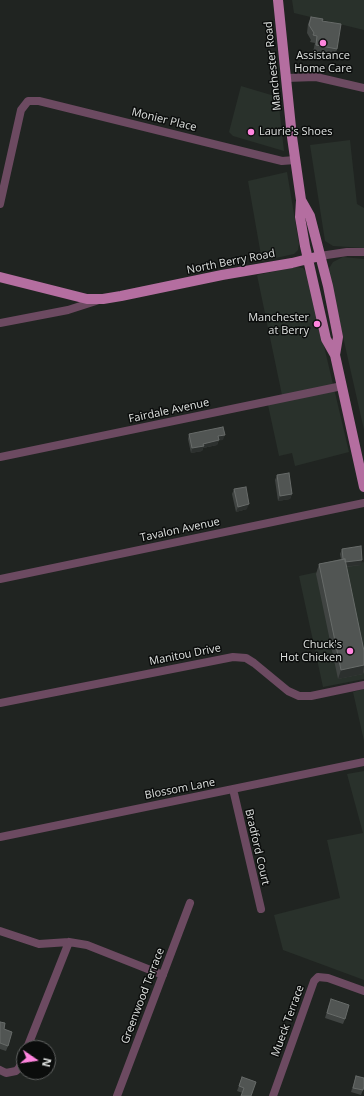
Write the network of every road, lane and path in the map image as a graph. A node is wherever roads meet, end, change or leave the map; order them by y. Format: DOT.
graph roads {
  1 [pos="278,0"];
  2 [pos="286,78"];
  3 [pos="364,88"];
  4 [pos="295,160"];
  5 [pos="302,200"];
  6 [pos="0,204"];
  7 [pos="364,252"];
  8 [pos="320,256"];
  9 [pos="307,259"];
  10 [pos="0,277"];
  11 [pos="103,299"];
  12 [pos="0,324"];
  13 [pos="335,355"];
  14 [pos="342,386"];
  15 [pos="0,457"];
  16 [pos="364,487"];
  17 [pos="364,502"];
  18 [pos="0,579"];
  19 [pos="364,685"];
  20 [pos="0,703"];
  21 [pos="364,762"];
  22 [pos="232,789"];
  23 [pos="0,837"];
  24 [pos="190,903"];
  25 [pos="261,909"];
  26 [pos="0,931"];
  27 [pos="69,942"];
  28 [pos="163,975"];
  29 [pos="364,991"];
  30 [pos="30,1040"];
  31 [pos="0,1070"];
  32 [pos="16,1070"];
  33 [pos="117,1096"];
  34 [pos="273,1096"];
  1 -- 2 [label="main road, Manchester Road"];
  2 -- 3 [label="street"];
  2 -- 4 [label="main road, Manchester Road"];
  4 -- 5 [label="main road, Manchester Road"];
  4 -- 6 [label="street, Monier Place"];
  5 -- 8 [label="main road, Manchester Road"];
  5 -- 9 [label="main road, Manchester Road"];
  7 -- 8 [label="street, North Berry Road"];
  8 -- 9 [label="main road, North Berry Road"];
  8 -- 13 [label="main road, Manchester Road"];
  9 -- 11 [label="main road, North Berry Road"];
  9 -- 13 [label="main road, Manchester Road"];
  10 -- 11 [label="main road, North Berry Road"];
  11 -- 12 [label="street, North Berry Road"];
  13 -- 14 [label="main road, Manchester Road"];
  14 -- 15 [label="street, Fairdale Avenue"];
  14 -- 16 [label="main road, Manchester Road"];
  17 -- 18 [label="street, Tavalon Avenue"];
  19 -- 20 [label="street, Manitou Drive"];
  21 -- 22 [label="street, Blossom Lane"];
  22 -- 23 [label="street, Blossom Lane"];
  22 -- 25 [label="street, Bradford Court"];
  24 -- 28 [label="street, Greenwood Terrace"];
  26 -- 27 [label="street"];
  27 -- 28 [label="street"];
  27 -- 30 [label="street"];
  28 -- 33 [label="street, Greenwood Terrace"];
  29 -- 34 [label="street, Mueck Terrace"];
  31 -- 32 [label="street"];
}
